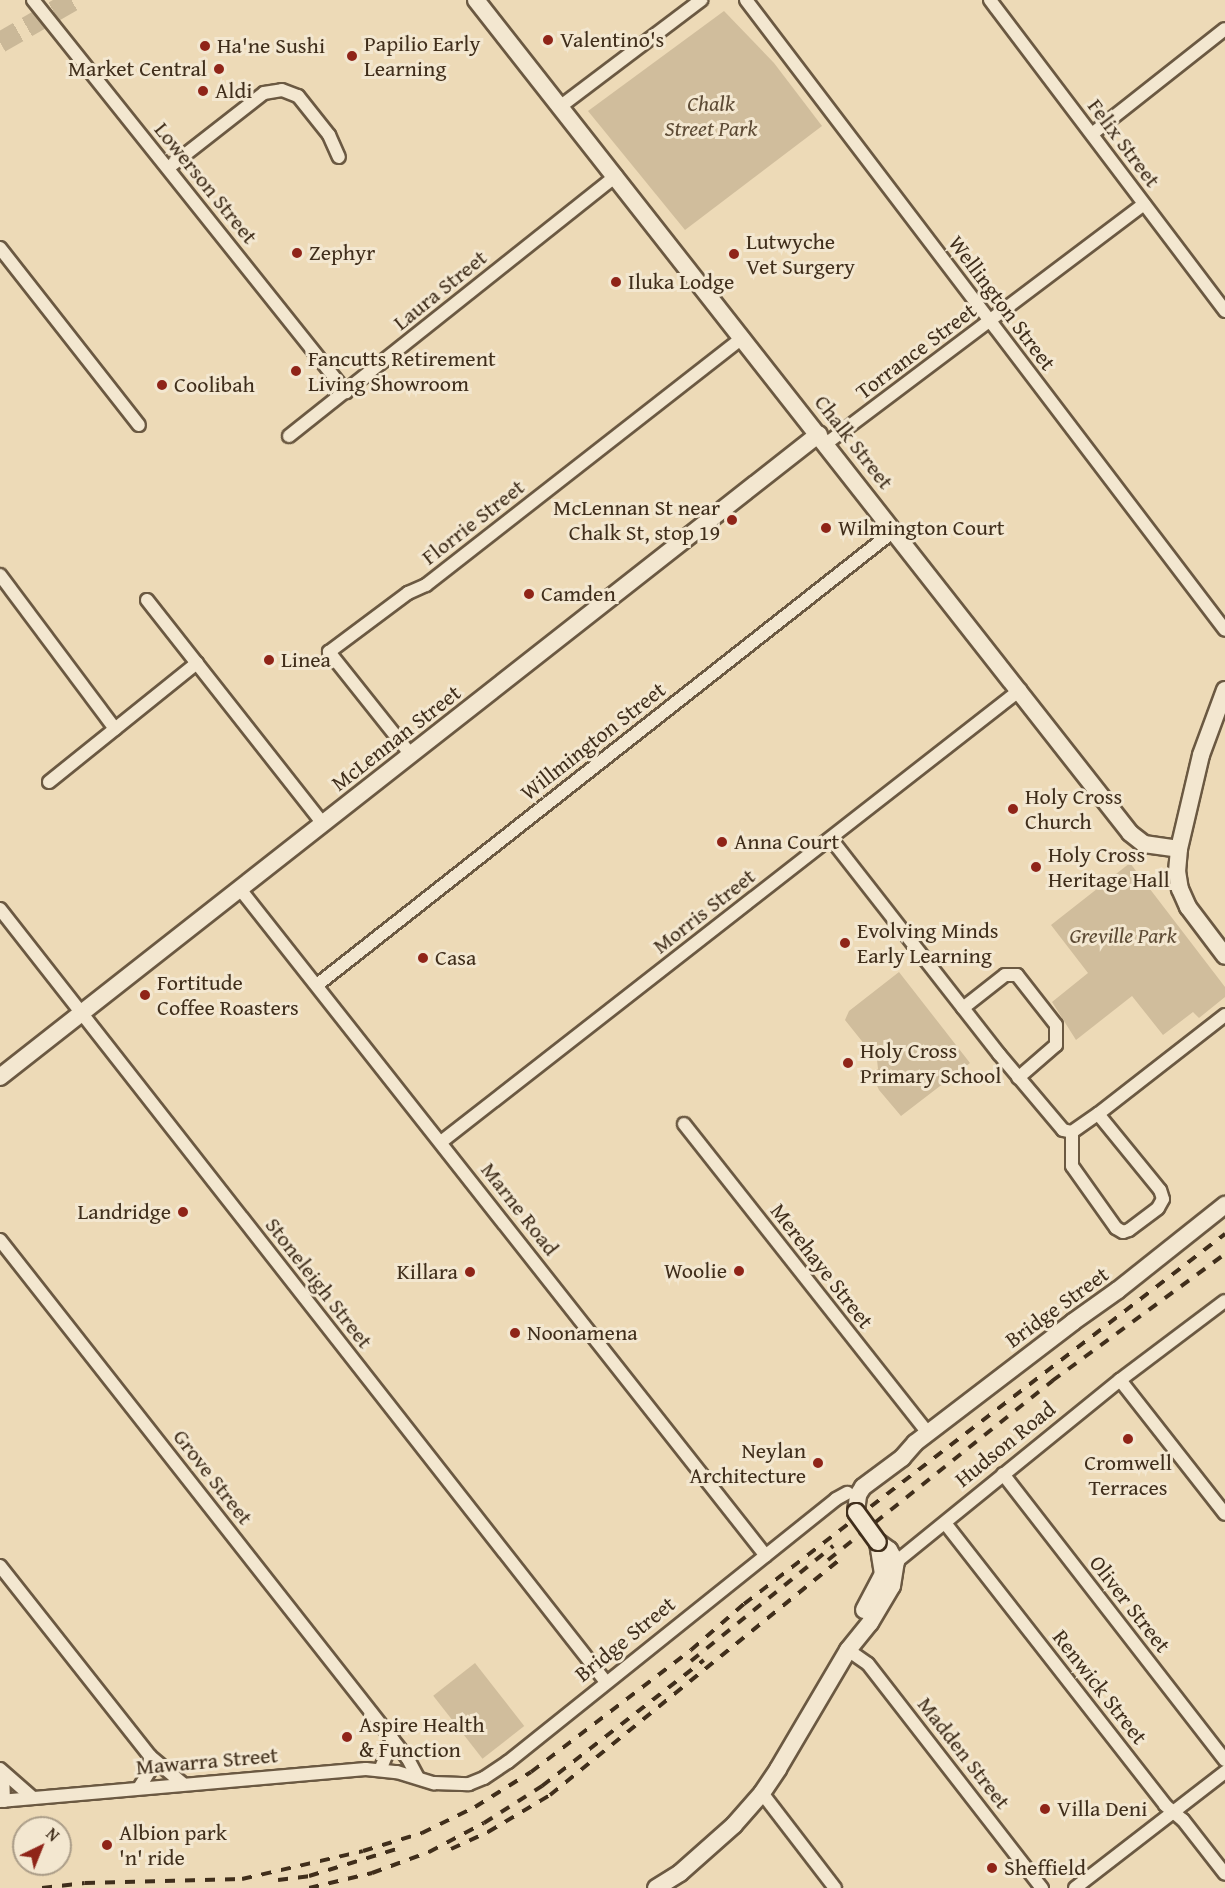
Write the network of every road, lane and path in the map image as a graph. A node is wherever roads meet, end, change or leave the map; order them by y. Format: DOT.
graph roads {
  1 [pos="33,0"];
  2 [pos="476,0"];
  3 [pos="701,0"];
  4 [pos="746,0"];
  5 [pos="990,0"];
  6 [pos="1225,29"];
  7 [pos="561,106"];
  8 [pos="1092,134"];
  9 [pos="339,157"];
  10 [pos="168,168"];
  11 [pos="616,176"];
  12 [pos="1144,204"];
  13 [pos="0,248"];
  14 [pos="1225,311"];
  15 [pos="990,322"];
  16 [pos="743,337"];
  17 [pos="346,392"];
  18 [pos="140,424"];
  19 [pos="289,436"];
  20 [pos="823,438"];
  21 [pos="895,530"];
  22 [pos="0,575"];
  23 [pos="147,600"];
  24 [pos="1225,630"];
  25 [pos="197,663"];
  26 [pos="1020,690"];
  27 [pos="1224,694"];
  28 [pos="115,729"];
  29 [pos="411,755"];
  30 [pos="49,782"];
  31 [pos="323,824"];
  32 [pos="831,839"];
  33 [pos="1179,849"];
  34 [pos="240,889"];
  35 [pos="0,909"];
  36 [pos="1225,956"];
  37 [pos="317,985"];
  38 [pos="963,1008"];
  39 [pos="81,1014"];
  40 [pos="1225,1015"];
  41 [pos="0,1077"];
  42 [pos="1018,1078"];
  43 [pos="1098,1114"];
  44 [pos="684,1124"];
  45 [pos="1072,1132"];
  46 [pos="441,1142"];
  47 [pos="1225,1205"];
  48 [pos="0,1240"];
  49 [pos="1225,1301"];
  50 [pos="1120,1380"];
  51 [pos="921,1438"];
  52 [pos="1003,1474"];
  53 [pos="847,1493"];
  54 [pos="856,1512"];
  55 [pos="1225,1514"];
  56 [pos="945,1523"];
  57 [pos="766,1556"];
  58 [pos="890,1564"];
  59 [pos="0,1566"];
  60 [pos="848,1650"];
  61 [pos="606,1682"];
  62 [pos="393,1740"];
  63 [pos="150,1756"];
  64 [pos="1225,1760"];
  65 [pos="380,1770"];
  66 [pos="2,1771"];
  67 [pos="1225,1772"];
  68 [pos="418,1778"];
  69 [pos="182,1783"];
  70 [pos="139,1788"];
  71 [pos="762,1793"];
  72 [pos="33,1798"];
  73 [pos="2,1801"];
  74 [pos="1174,1812"];
  75 [pos="1225,1874"];
  76 [pos="656,1888"];
  77 [pos="835,1888"];
  78 [pos="1042,1888"];
  79 [pos="1075,1888"];
  1 -- 10 [label="street, Lowerson Street"];
  2 -- 7 [label="street, Chalk Street"];
  3 -- 7 [label="street"];
  4 -- 15 [label="street, Wellington Street"];
  5 -- 8 [label="street, Felix Street"];
  6 -- 8 [label="street"];
  7 -- 11 [label="street, Chalk Street"];
  8 -- 12 [label="street, Felix Street"];
  9 -- 10 [label="street"];
  10 -- 17 [label="street, Lowerson Street"];
  11 -- 16 [label="street, Chalk Street"];
  11 -- 17 [label="street, Laura Street"];
  12 -- 14 [label="street, Felix Street"];
  12 -- 15 [label="street, Torrance Street"];
  13 -- 18 [label="street"];
  15 -- 20 [label="street, Torrance Street"];
  15 -- 24 [label="street, Wellington Street"];
  16 -- 20 [label="street, Chalk Street"];
  16 -- 29 [label="street, Florrie Street"];
  17 -- 19 [label="street, Laura Street"];
  20 -- 21 [label="street, Chalk Street"];
  20 -- 29 [label="street, McLennan Street"];
  21 -- 26 [label="street, Chalk Street"];
  21 -- 37 [label="street, Willmington Street"];
  22 -- 28 [label="street"];
  23 -- 25 [label="street"];
  25 -- 28 [label="street"];
  25 -- 31 [label="street"];
  26 -- 32 [label="street, Morris Street"];
  26 -- 33 [label="street, Chalk Street"];
  27 -- 33 [label="street"];
  28 -- 30 [label="street"];
  29 -- 31 [label="street, McLennan Street"];
  31 -- 34 [label="street, McLennan Street"];
  32 -- 38 [label="street"];
  32 -- 46 [label="street, Morris Street"];
  33 -- 36 [label="street"];
  34 -- 37 [label="street, Marne Road"];
  34 -- 39 [label="street, McLennan Street"];
  35 -- 39 [label="street, Stoneleigh Street"];
  37 -- 46 [label="street, Marne Road"];
  38 -- 42 [label="street"];
  38 -- 42 [label="street"];
  39 -- 41 [label="street, McLennan Street"];
  39 -- 61 [label="street, Stoneleigh Street"];
  40 -- 43 [label="street"];
  42 -- 45 [label="street"];
  43 -- 45 [label="street"];
  43 -- 45 [label="street"];
  44 -- 51 [label="street, Merehaye Street"];
  46 -- 57 [label="street, Marne Road"];
  47 -- 51 [label="street, Bridge Street"];
  48 -- 62 [label="street, Grove Street"];
  49 -- 50 [label="street, Hudson Road"];
  50 -- 52 [label="street, Hudson Road"];
  50 -- 55 [label="street"];
  51 -- 53 [label="street, Bridge Street"];
  51 -- 54 [label="street, Bridge Street"];
  52 -- 56 [label="street, Hudson Road"];
  52 -- 64 [label="street, Oliver Street"];
  53 -- 54 [label="street"];
  53 -- 57 [label="street, Bridge Street"];
  54 -- 58 [label="street, bridge"];
  56 -- 58 [label="street, Hudson Road"];
  56 -- 74 [label="street, Renwick Street"];
  57 -- 61 [label="street, Bridge Street"];
  58 -- 60 [label="street"];
  59 -- 63 [label="street"];
  60 -- 71 [label="street"];
  60 -- 78 [label="street, Madden Street"];
  61 -- 68 [label="street, Bridge Street"];
  62 -- 65 [label="street"];
  62 -- 68 [label="street, Grove Street"];
  63 -- 69 [label="street"];
  63 -- 70 [label="street"];
  65 -- 68 [label="street, Mawarra Street"];
  65 -- 69 [label="street, Mawarra Street"];
  66 -- 72 [label="street"];
  66 -- 73 [label="street"];
  67 -- 74 [label="street"];
  69 -- 70 [label="street, Mawarra Street"];
  70 -- 72 [label="street, Mawarra Street"];
  71 -- 76 [label="street"];
  71 -- 77 [label="street"];
  72 -- 73 [label="street, Mawarra Street"];
  74 -- 75 [label="street, Renwick Street"];
  74 -- 79 [label="street"];
}
